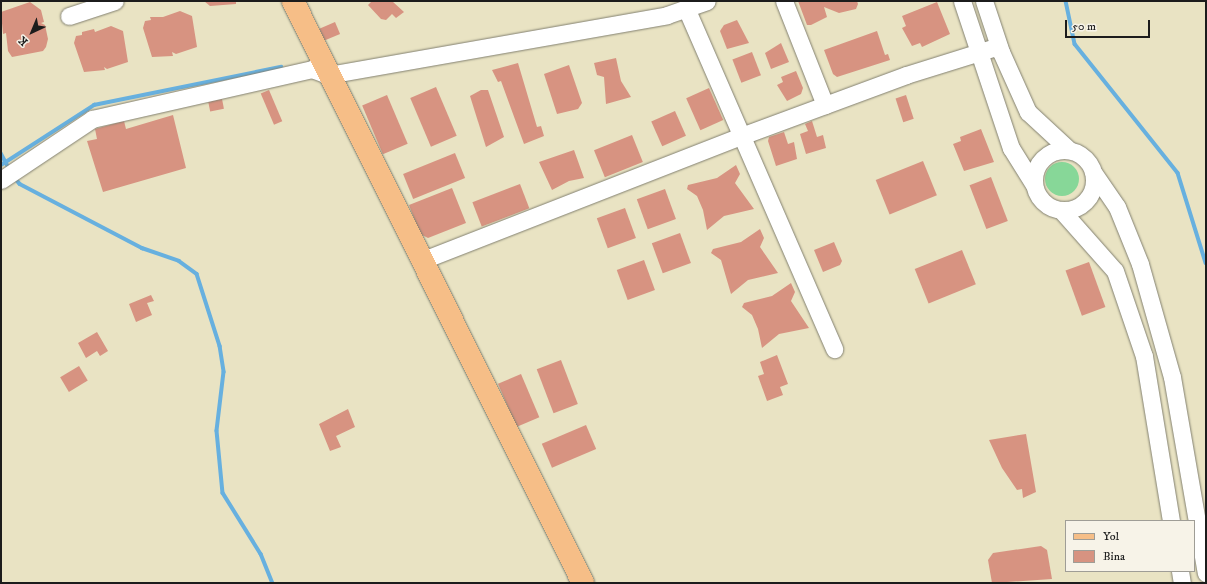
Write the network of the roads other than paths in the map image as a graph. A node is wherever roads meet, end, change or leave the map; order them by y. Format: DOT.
graph roads {
  1 [pos="115,1"];
  2 [pos="280,1"];
  3 [pos="293,1"];
  4 [pos="706,1"];
  5 [pos="784,1"];
  6 [pos="962,1"];
  7 [pos="984,1"];
  8 [pos="686,8"];
  9 [pos="69,16"];
  10 [pos="999,46"];
  11 [pos="977,53"];
  12 [pos="320,72"];
  13 [pos="824,105"];
  14 [pos="744,135"];
  15 [pos="1069,150"];
  16 [pos="1093,172"];
  17 [pos="8,176"];
  18 [pos="1034,185"];
  19 [pos="1060,210"];
  20 [pos="423,260"];
  21 [pos="834,349"];
  22 [pos="1171,520"];
  23 [pos="1180,572"];
  24 [pos="1206,573"];
  25 [pos="567,583"];
  26 [pos="583,583"];
  27 [pos="1182,583"];
  1 -- 9 [label="street"];
  2 -- 12 [label="main road"];
  3 -- 12 [label="main road"];
  4 -- 8 [label="street"];
  5 -- 13 [label="street"];
  6 -- 11 [label="street"];
  7 -- 10 [label="street"];
  8 -- 12 [label="street"];
  8 -- 14 [label="street"];
  10 -- 11 [label="street"];
  10 -- 15 [label="street"];
  11 -- 13 [label="street"];
  11 -- 18 [label="street"];
  12 -- 17 [label="street"];
  12 -- 20 [label="main road"];
  12 -- 25 [label="main road"];
  13 -- 14 [label="street"];
  14 -- 20 [label="street"];
  14 -- 21 [label="street"];
  15 -- 16 [label="street"];
  15 -- 18 [label="street"];
  16 -- 19 [label="street"];
  16 -- 24 [label="street"];
  18 -- 19 [label="street"];
  19 -- 22 [label="street"];
  20 -- 26 [label="main road"];
  23 -- 27 [label="street"];
}
